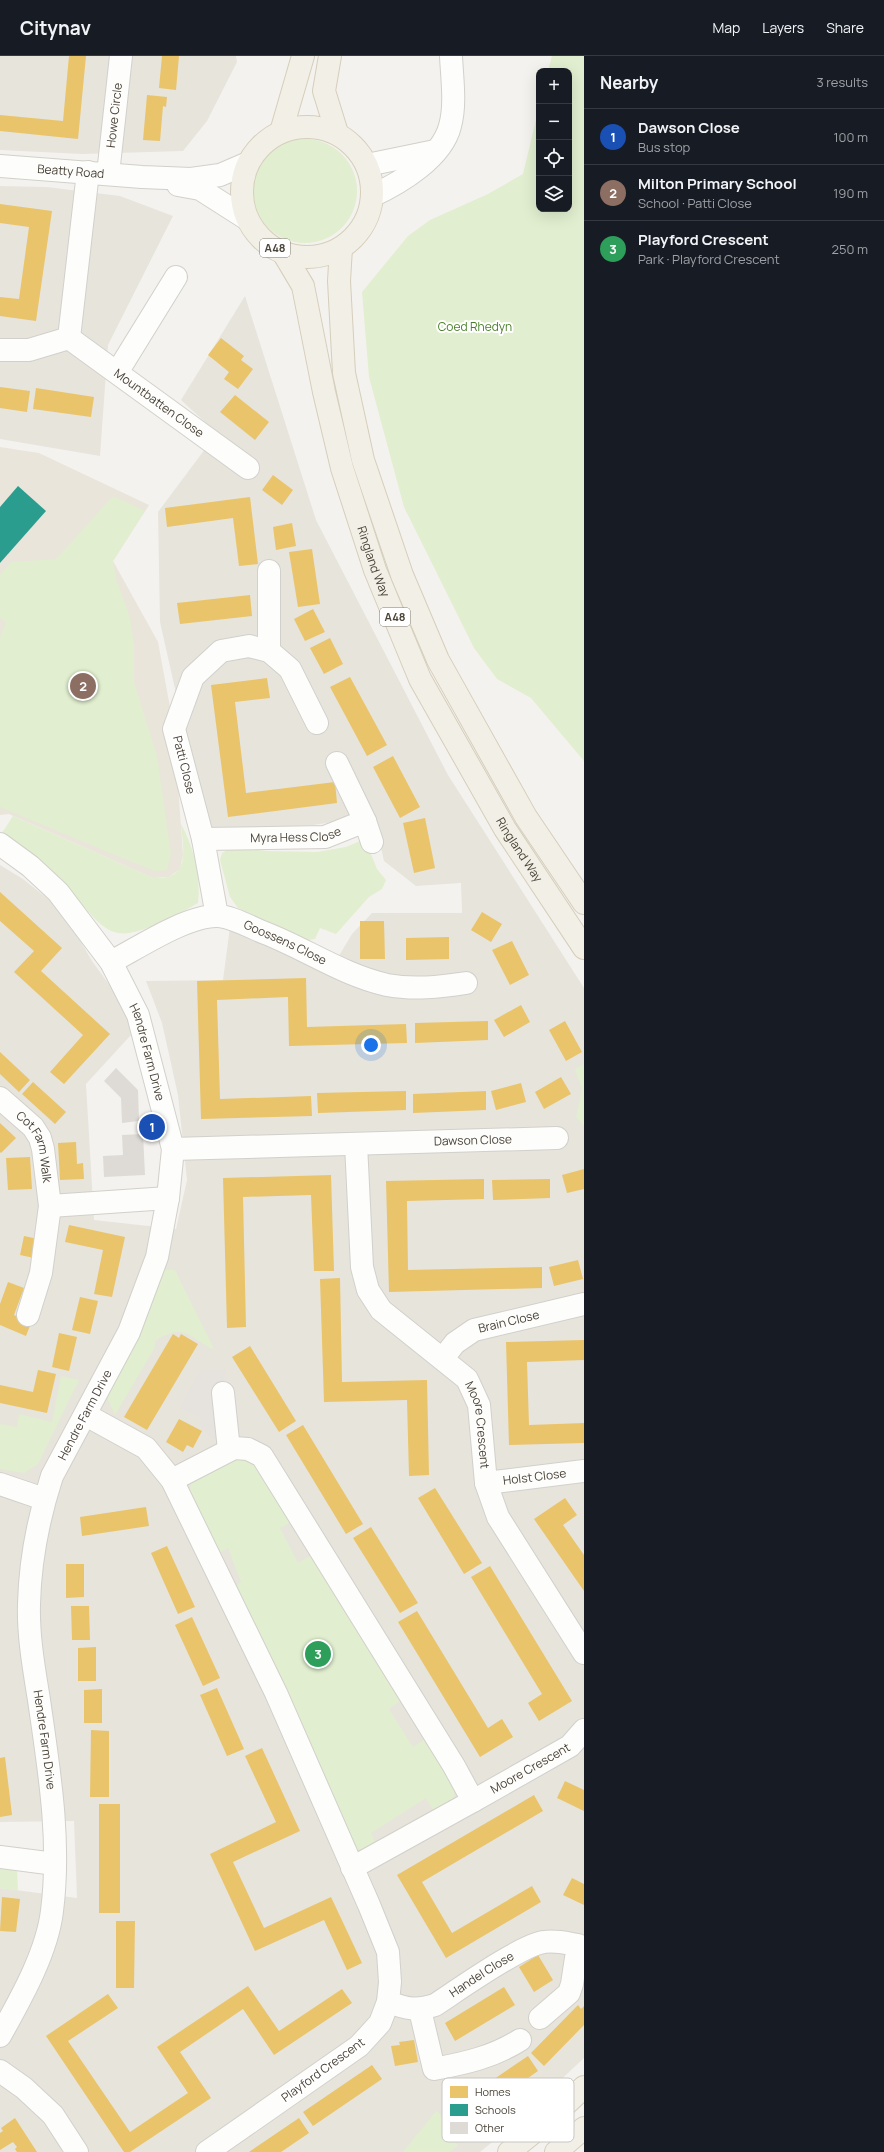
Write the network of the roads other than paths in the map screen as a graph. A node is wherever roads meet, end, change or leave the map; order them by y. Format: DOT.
graph roads {
  1 [pos="121,56"];
  2 [pos="304,56"];
  3 [pos="330,56"];
  4 [pos="451,56"];
  5 [pos="281,132"];
  6 [pos="337,133"];
  7 [pos="436,151"];
  8 [pos="248,163"];
  9 [pos="367,165"];
  10 [pos="0,166"];
  11 [pos="98,173"];
  12 [pos="142,177"];
  13 [pos="372,196"];
  14 [pos="248,219"];
  15 [pos="341,248"];
  16 [pos="284,254"];
  17 [pos="176,277"];
  18 [pos="70,338"];
  19 [pos="0,350"];
  20 [pos="118,371"];
  21 [pos="248,468"];
  22 [pos="268,571"];
  23 [pos="268,651"];
  24 [pos="317,723"];
  25 [pos="337,763"];
  26 [pos="366,821"];
  27 [pos="203,839"];
  28 [pos="372,842"];
  29 [pos="0,844"];
  30 [pos="584,903"];
  31 [pos="217,916"];
  32 [pos="584,948"];
  33 [pos="111,962"];
  34 [pos="466,983"];
  35 [pos="0,1098"];
  36 [pos="557,1138"];
  37 [pos="356,1144"];
  38 [pos="173,1149"];
  39 [pos="168,1198"];
  40 [pos="50,1206"];
  41 [pos="584,1304"];
  42 [pos="28,1315"];
  43 [pos="443,1358"];
  44 [pos="223,1393"];
  45 [pos="86,1415"];
  46 [pos="229,1450"];
  47 [pos="584,1472"];
  48 [pos="172,1480"];
  49 [pos="0,1484"];
  50 [pos="486,1484"];
  51 [pos="44,1499"];
  52 [pos="584,1653"];
  53 [pos="584,1730"];
  54 [pos="577,1750"];
  55 [pos="473,1801"];
  56 [pos="0,1857"];
  57 [pos="55,1864"];
  58 [pos="352,1868"];
  59 [pos="388,2002"];
  60 [pos="420,2010"];
  61 [pos="540,2018"];
  62 [pos="0,2036"];
  63 [pos="520,2040"];
  64 [pos="0,2071"];
  65 [pos="584,2087"];
  66 [pos="574,2096"];
  67 [pos="584,2128"];
  68 [pos="574,2137"];
  69 [pos="522,2142"];
  70 [pos="568,2142"];
  71 [pos="77,2152"];
  72 [pos="207,2152"];
  73 [pos="510,2152"];
  74 [pos="556,2152"];
  1 -- 11 [label="street, Howe Circle"];
  2 -- 5 [label="main road"];
  3 -- 6 [label="main road"];
  4 -- 7 [label="street"];
  5 -- 6 [label="main road, A48"];
  5 -- 8 [label="main road, A48"];
  6 -- 9 [label="main road, A48"];
  7 -- 9 [label="street"];
  7 -- 13 [label="street"];
  8 -- 12 [label="street, Beatty Road"];
  8 -- 14 [label="main road, A48"];
  9 -- 13 [label="main road, A48"];
  10 -- 11 [label="street, Beatty Road"];
  11 -- 12 [label="street, Beatty Road"];
  11 -- 18 [label="street"];
  12 -- 14 [label="street, Beatty Road"];
  13 -- 15 [label="main road, A48"];
  14 -- 16 [label="main road, A48"];
  15 -- 16 [label="main road, A48"];
  15 -- 30 [label="main road, Ringland Way / A48"];
  16 -- 32 [label="main road, Ringland Way / A48"];
  17 -- 20 [label="street"];
  18 -- 19 [label="street"];
  18 -- 20 [label="street, Mountbatten Close"];
  20 -- 21 [label="street, Mountbatten Close"];
  22 -- 23 [label="street"];
  23 -- 24 [label="street"];
  23 -- 27 [label="street, Patti Close"];
  25 -- 26 [label="street"];
  26 -- 27 [label="street, Myra Hess Close"];
  26 -- 28 [label="street"];
  27 -- 31 [label="street, Patti Close"];
  29 -- 33 [label="street, Hendre Farm Drive"];
  31 -- 33 [label="street"];
  31 -- 34 [label="street, Goossens Close"];
  33 -- 38 [label="street, Hendre Farm Drive"];
  35 -- 40 [label="street, Cot Farm Walk"];
  36 -- 37 [label="street, Dawson Close"];
  37 -- 38 [label="street, Dawson Close"];
  37 -- 43 [label="street, Moore Crescent"];
  38 -- 39 [label="street, Hendre Farm Drive"];
  39 -- 40 [label="street"];
  39 -- 45 [label="street, Hendre Farm Drive"];
  40 -- 42 [label="street, Cot Farm Walk"];
  41 -- 43 [label="street, Brain Close"];
  43 -- 50 [label="street, Moore Crescent"];
  44 -- 46 [label="street"];
  45 -- 48 [label="street, Playford Crescent"];
  45 -- 51 [label="street, Hendre Farm Drive"];
  46 -- 48 [label="street"];
  46 -- 55 [label="street"];
  47 -- 50 [label="street, Holst Close"];
  48 -- 58 [label="street, Playford Crescent"];
  49 -- 51 [label="street"];
  50 -- 52 [label="street, Moore Crescent"];
  51 -- 57 [label="street, Hendre Farm Drive"];
  53 -- 54 [label="street, Moore Crescent"];
  54 -- 55 [label="street, Moore Crescent"];
  55 -- 58 [label="street"];
  56 -- 57 [label="street"];
  57 -- 62 [label="street, Hendre Farm Drive"];
  58 -- 59 [label="street, Playford Crescent"];
  59 -- 60 [label="street"];
  59 -- 72 [label="street, Playford Crescent"];
  60 -- 61 [label="street, Handel Close"];
  60 -- 63 [label="street"];
  64 -- 71 [label="street"];
  65 -- 66 [label="main road"];
  67 -- 68 [label="main road"];
  69 -- 73 [label="main road"];
  70 -- 74 [label="main road"];
}
